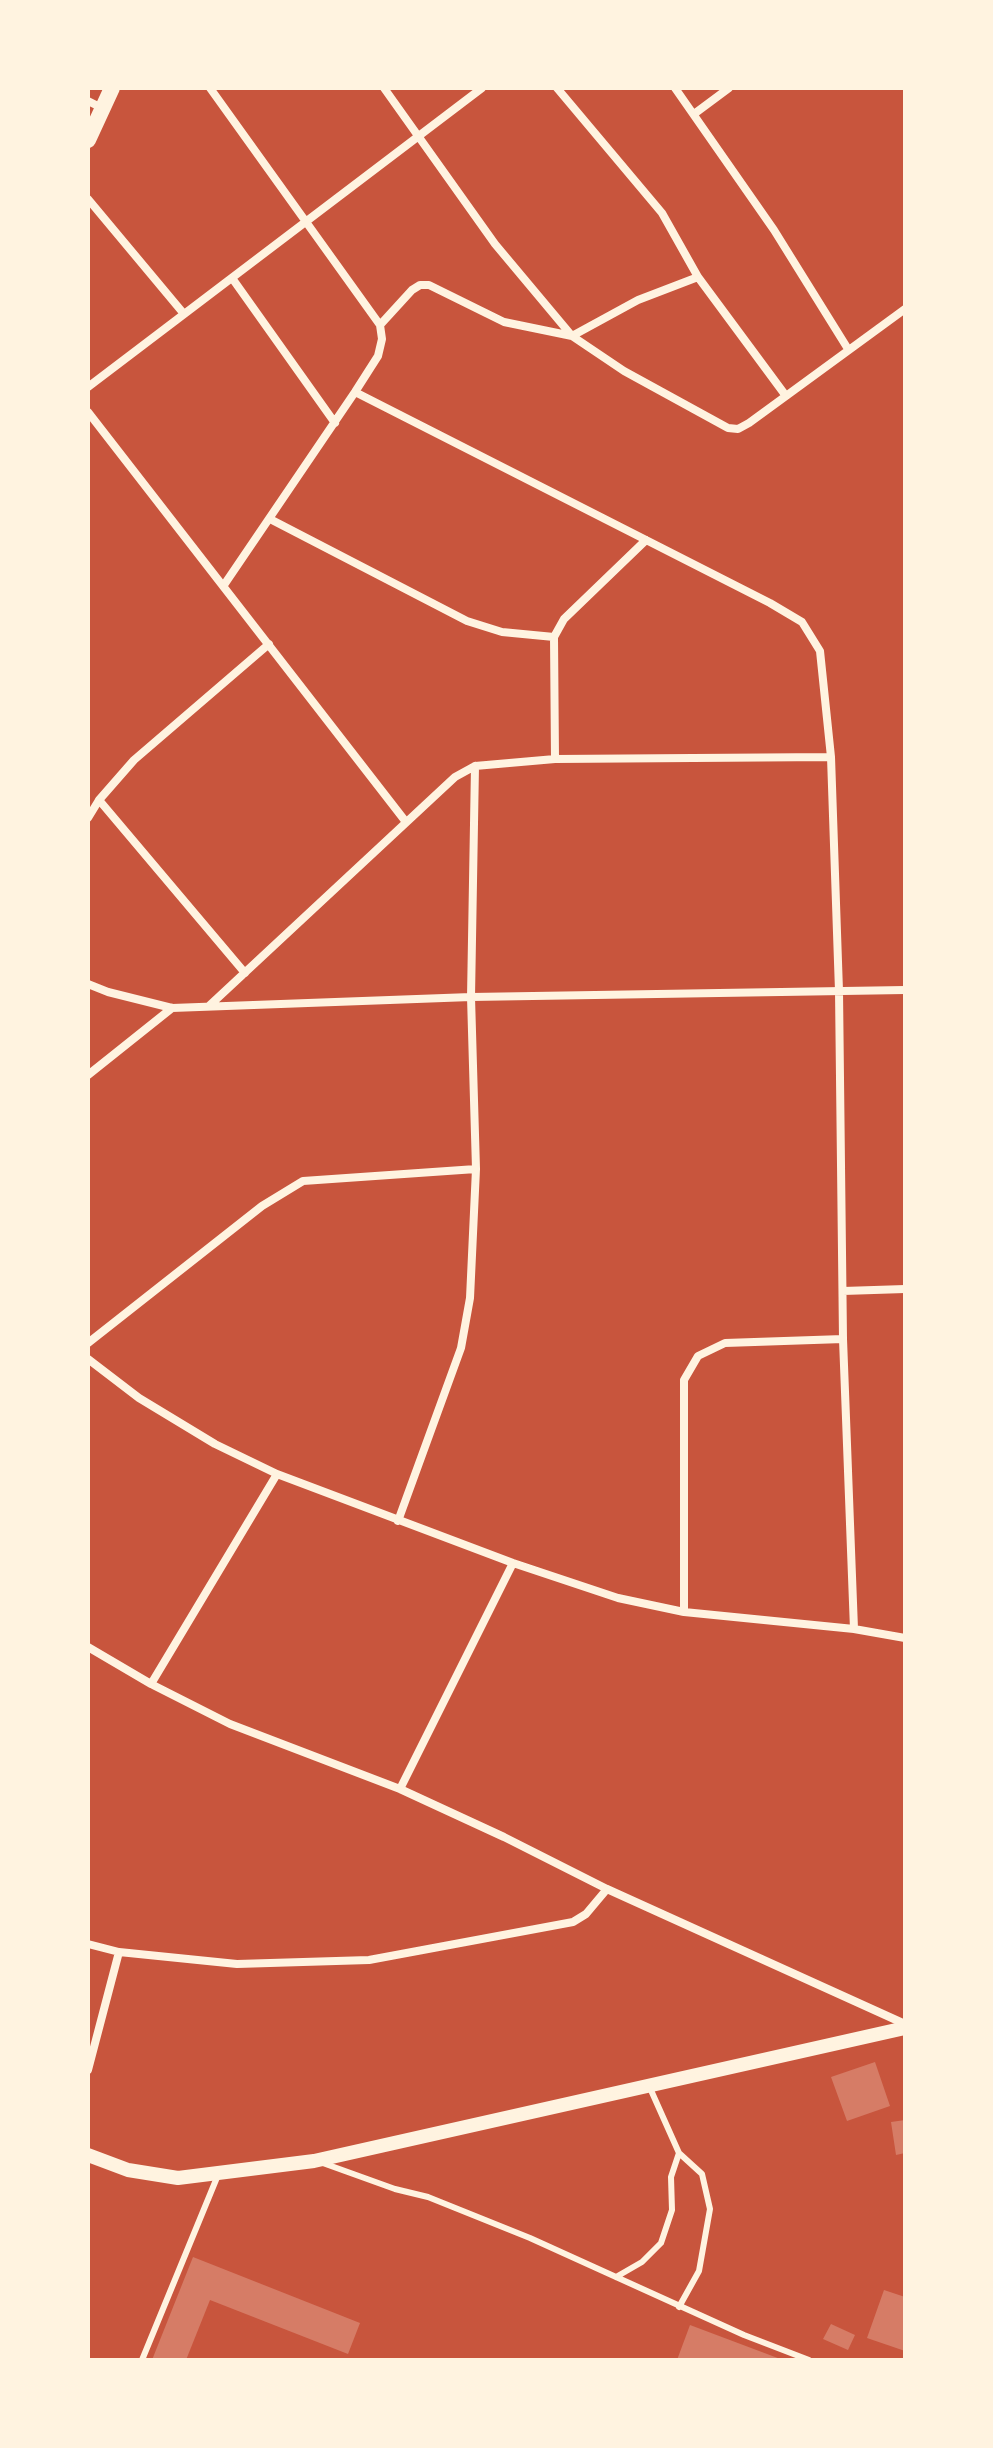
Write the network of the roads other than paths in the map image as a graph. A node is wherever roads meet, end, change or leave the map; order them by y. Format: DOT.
graph roads {
  1 [pos="112,88"];
  2 [pos="210,88"];
  3 [pos="384,88"];
  4 [pos="482,88"];
  5 [pos="557,88"];
  6 [pos="675,88"];
  7 [pos="729,88"];
  8 [pos="95,105"];
  9 [pos="694,114"];
  10 [pos="417,137"];
  11 [pos="88,140"];
  12 [pos="88,199"];
  13 [pos="308,222"];
  14 [pos="698,277"];
  15 [pos="232,278"];
  16 [pos="905,309"];
  17 [pos="184,314"];
  18 [pos="380,325"];
  19 [pos="572,336"];
  20 [pos="848,349"];
  21 [pos="88,387"];
  22 [pos="355,392"];
  23 [pos="786,396"];
  24 [pos="88,412"];
  25 [pos="335,423"];
  26 [pos="97,424"];
  27 [pos="88,432"];
  28 [pos="270,519"];
  29 [pos="646,540"];
  30 [pos="224,585"];
  31 [pos="554,637"];
  32 [pos="269,644"];
  33 [pos="831,757"];
  34 [pos="555,759"];
  35 [pos="475,766"];
  36 [pos="99,800"];
  37 [pos="88,818"];
  38 [pos="406,822"];
  39 [pos="245,973"];
  40 [pos="88,984"];
  41 [pos="905,990"];
  42 [pos="839,991"];
  43 [pos="471,997"];
  44 [pos="209,1007"];
  45 [pos="172,1008"];
  46 [pos="88,1075"];
  47 [pos="476,1169"];
  48 [pos="905,1289"];
  49 [pos="843,1291"];
  50 [pos="843,1339"];
  51 [pos="88,1343"];
  52 [pos="88,1359"];
  53 [pos="277,1474"];
  54 [pos="398,1521"];
  55 [pos="513,1563"];
  56 [pos="684,1612"];
  57 [pos="854,1629"];
  58 [pos="905,1638"];
  59 [pos="88,1647"];
  60 [pos="151,1684"];
  61 [pos="400,1789"];
  62 [pos="607,1889"];
  63 [pos="88,1944"];
  64 [pos="119,1952"];
  65 [pos="905,2026"];
  66 [pos="88,2070"];
  67 [pos="648,2084"];
  68 [pos="679,2153"];
  69 [pos="88,2155"];
  70 [pos="314,2161"];
  71 [pos="218,2175"];
  72 [pos="616,2277"];
  73 [pos="679,2307"];
  74 [pos="142,2360"];
  75 [pos="809,2360"];
  1 -- 8 [label="main road"];
  2 -- 13 [label="street"];
  3 -- 10 [label="street"];
  4 -- 10 [label="street"];
  5 -- 14 [label="street"];
  6 -- 9 [label="street"];
  7 -- 9 [label="street"];
  8 -- 11 [label="main road"];
  9 -- 20 [label="street"];
  10 -- 13 [label="street"];
  10 -- 19 [label="street"];
  12 -- 17 [label="street"];
  13 -- 15 [label="street"];
  13 -- 18 [label="street"];
  14 -- 19 [label="street"];
  14 -- 23 [label="street"];
  15 -- 17 [label="street"];
  15 -- 25 [label="street"];
  16 -- 20 [label="street"];
  17 -- 21 [label="street"];
  18 -- 19 [label="street"];
  18 -- 22 [label="street"];
  19 -- 23 [label="street"];
  20 -- 23 [label="street"];
  22 -- 25 [label="street"];
  22 -- 29 [label="street"];
  24 -- 26 [label="street"];
  25 -- 28 [label="street"];
  26 -- 27 [label="street"];
  26 -- 30 [label="street"];
  28 -- 30 [label="street"];
  28 -- 31 [label="street"];
  29 -- 31 [label="street"];
  29 -- 33 [label="street"];
  30 -- 32 [label="street"];
  31 -- 34 [label="street"];
  32 -- 36 [label="street"];
  32 -- 38 [label="street"];
  33 -- 34 [label="street"];
  33 -- 42 [label="street"];
  34 -- 35 [label="street"];
  35 -- 38 [label="street"];
  35 -- 43 [label="street"];
  36 -- 37 [label="street"];
  36 -- 39 [label="street"];
  38 -- 39 [label="street"];
  39 -- 44 [label="street"];
  40 -- 45 [label="street"];
  41 -- 42 [label="street"];
  42 -- 43 [label="street"];
  42 -- 49 [label="street"];
  43 -- 44 [label="street"];
  43 -- 47 [label="street"];
  44 -- 45 [label="street"];
  45 -- 46 [label="street"];
  47 -- 51 [label="street"];
  47 -- 54 [label="street"];
  48 -- 49 [label="street"];
  49 -- 50 [label="street"];
  50 -- 56 [label="street"];
  50 -- 57 [label="street"];
  52 -- 53 [label="street"];
  53 -- 54 [label="street"];
  53 -- 60 [label="street"];
  54 -- 55 [label="street"];
  55 -- 56 [label="street"];
  55 -- 61 [label="street"];
  56 -- 57 [label="street"];
  57 -- 58 [label="street"];
  59 -- 60 [label="street"];
  60 -- 61 [label="street"];
  61 -- 62 [label="street"];
  62 -- 64 [label="street"];
  62 -- 65 [label="street"];
  63 -- 64 [label="street"];
  64 -- 66 [label="street"];
  65 -- 67 [label="street"];
  67 -- 68 [label="lane"];
  67 -- 70 [label="street"];
  68 -- 72 [label="lane"];
  68 -- 73 [label="lane"];
  69 -- 71 [label="street"];
  70 -- 71 [label="street"];
  70 -- 72 [label="lane"];
  71 -- 74 [label="lane"];
  72 -- 73 [label="lane"];
  73 -- 75 [label="lane"];
}
